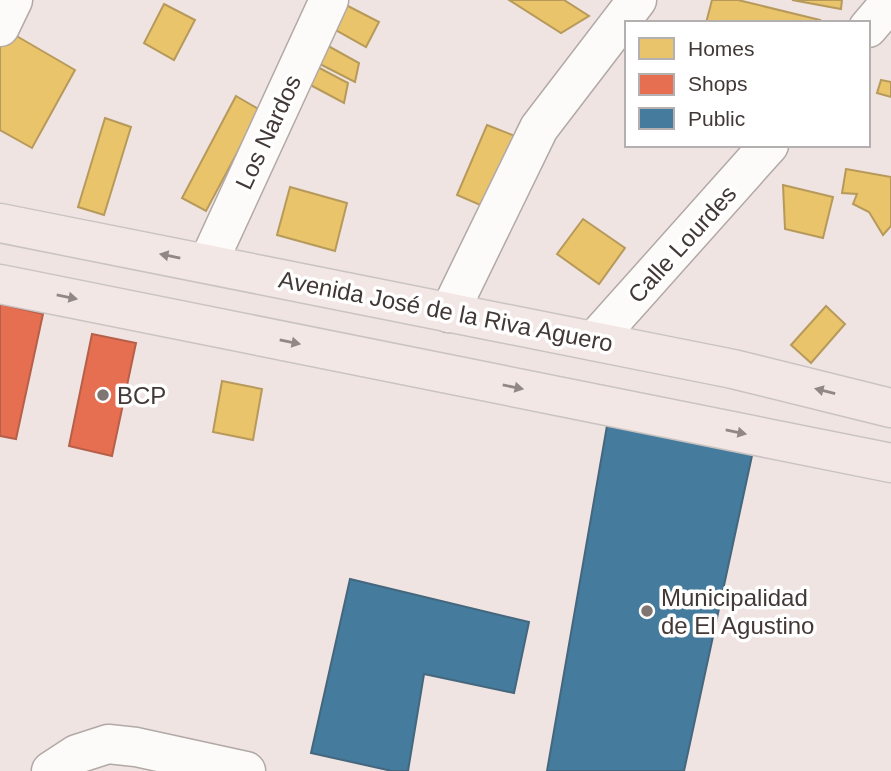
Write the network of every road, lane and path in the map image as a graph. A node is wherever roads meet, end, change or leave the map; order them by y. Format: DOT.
graph roads {
  1 [pos="13,0"];
  2 [pos="329,0"];
  3 [pos="637,0"];
  4 [pos="891,1"];
  5 [pos="870,26"];
  6 [pos="0,27"];
  7 [pos="766,147"];
  8 [pos="0,223"];
  9 [pos="208,263"];
  10 [pos="0,284"];
  11 [pos="449,313"];
  12 [pos="594,341"];
  13 [pos="891,408"];
  14 [pos="891,463"];
  15 [pos="226,768"];
  16 [pos="51,771"];
  1 -- 6 [label="street"];
  2 -- 9 [label="street, Los Nardos"];
  3 -- 11 [label="street"];
  4 -- 5 [label="street"];
  7 -- 12 [label="street, Calle Lourdes"];
  9 -- 8 [label="main road, Avenida José de la Riva Aguero, one-way"];
  9 -- 11 [label="main road, Avenida José de la Riva Aguero"];
  10 -- 14 [label="main road, one-way"];
  11 -- 12 [label="main road, Avenida José de la Riva Aguero"];
  13 -- 12 [label="main road, Avenida José de la Riva Aguero, one-way"];
  15 -- 16 [label="street"];
}
